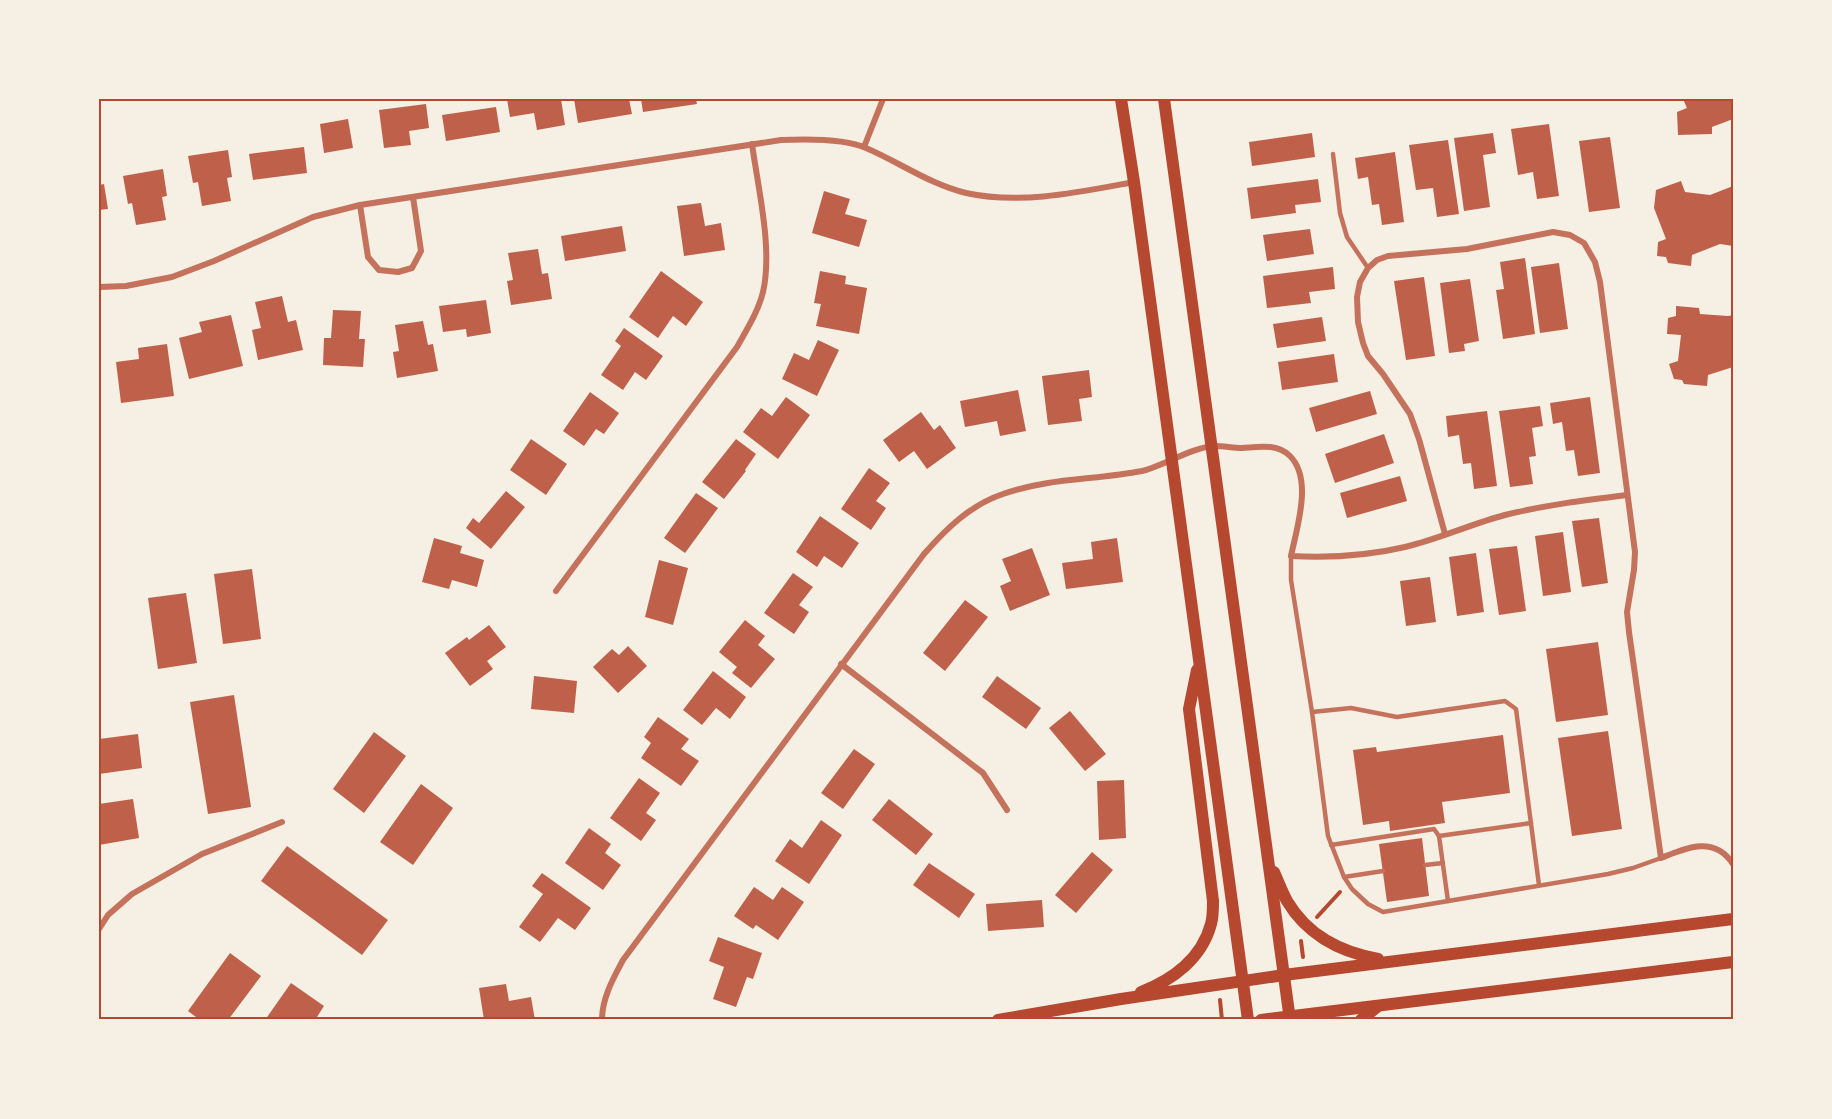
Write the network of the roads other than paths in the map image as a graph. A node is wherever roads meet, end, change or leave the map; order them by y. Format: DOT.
graph roads {
  1 [pos="883,99"];
  2 [pos="1121,99"];
  3 [pos="1164,99"];
  4 [pos="752,144"];
  5 [pos="864,147"];
  6 [pos="1333,154"];
  7 [pos="1134,183"];
  8 [pos="413,197"];
  9 [pos="360,205"];
  10 [pos="1368,268"];
  11 [pos="99,287"];
  12 [pos="1213,446"];
  13 [pos="1171,459"];
  14 [pos="1627,495"];
  15 [pos="1445,534"];
  16 [pos="1292,556"];
  17 [pos="556,591"];
  18 [pos="1198,660"];
  19 [pos="841,664"];
  20 [pos="1312,712"];
  21 [pos="1007,810"];
  22 [pos="282,822"];
  23 [pos="1531,823"];
  24 [pos="1439,836"];
  25 [pos="1331,845"];
  26 [pos="1661,858"];
  27 [pos="1268,860"];
  28 [pos="1443,863"];
  29 [pos="1733,864"];
  30 [pos="1425,865"];
  31 [pos="1383,871"];
  32 [pos="1344,877"];
  33 [pos="1539,885"];
  34 [pos="1448,901"];
  35 [pos="1733,919"];
  36 [pos="99,929"];
  37 [pos="1433,956"];
  38 [pos="1733,962"];
  39 [pos="1284,975"];
  40 [pos="1242,981"];
  41 [pos="1120,999"];
  42 [pos="1378,1006"];
  43 [pos="1290,1018"];
  44 [pos="602,1020"];
  45 [pos="998,1020"];
  46 [pos="1248,1020"];
  47 [pos="1261,1020"];
  48 [pos="1361,1020"];
  1 -- 5 [label="street"];
  2 -- 7 [label="main road"];
  3 -- 12 [label="main road"];
  4 -- 5 [label="street"];
  4 -- 8 [label="street"];
  4 -- 17 [label="street"];
  5 -- 7 [label="street"];
  6 -- 10 [label="lane"];
  7 -- 13 [label="main road"];
  8 -- 9 [label="street"];
  8 -- 9 [label="street"];
  9 -- 11 [label="street"];
  10 -- 14 [label="street"];
  10 -- 15 [label="street"];
  12 -- 13 [label="street"];
  12 -- 16 [label="street"];
  12 -- 27 [label="main road"];
  13 -- 18 [label="main road"];
  13 -- 19 [label="street"];
  14 -- 15 [label="street"];
  14 -- 26 [label="street"];
  15 -- 16 [label="street"];
  16 -- 20 [label="lane"];
  18 -- 40 [label="main road"];
  18 -- 41 [label="main road"];
  19 -- 21 [label="street"];
  19 -- 44 [label="street"];
  20 -- 23 [label="lane"];
  20 -- 25 [label="lane"];
  22 -- 36 [label="street"];
  23 -- 24 [label="lane"];
  23 -- 33 [label="lane"];
  24 -- 25 [label="lane"];
  24 -- 28 [label="lane"];
  25 -- 32 [label="lane"];
  26 -- 29 [label="street"];
  26 -- 33 [label="lane"];
  27 -- 37 [label="main road"];
  27 -- 39 [label="main road"];
  28 -- 30 [label="lane"];
  28 -- 34 [label="lane"];
  31 -- 32 [label="lane"];
  32 -- 34 [label="lane"];
  33 -- 34 [label="lane"];
  35 -- 37 [label="main road"];
  37 -- 39 [label="main road"];
  38 -- 42 [label="main road"];
  39 -- 40 [label="main road"];
  39 -- 43 [label="main road"];
  40 -- 41 [label="main road"];
  40 -- 46 [label="main road"];
  41 -- 45 [label="main road"];
  42 -- 43 [label="main road"];
  42 -- 48 [label="main road"];
  43 -- 47 [label="main road"];
}
